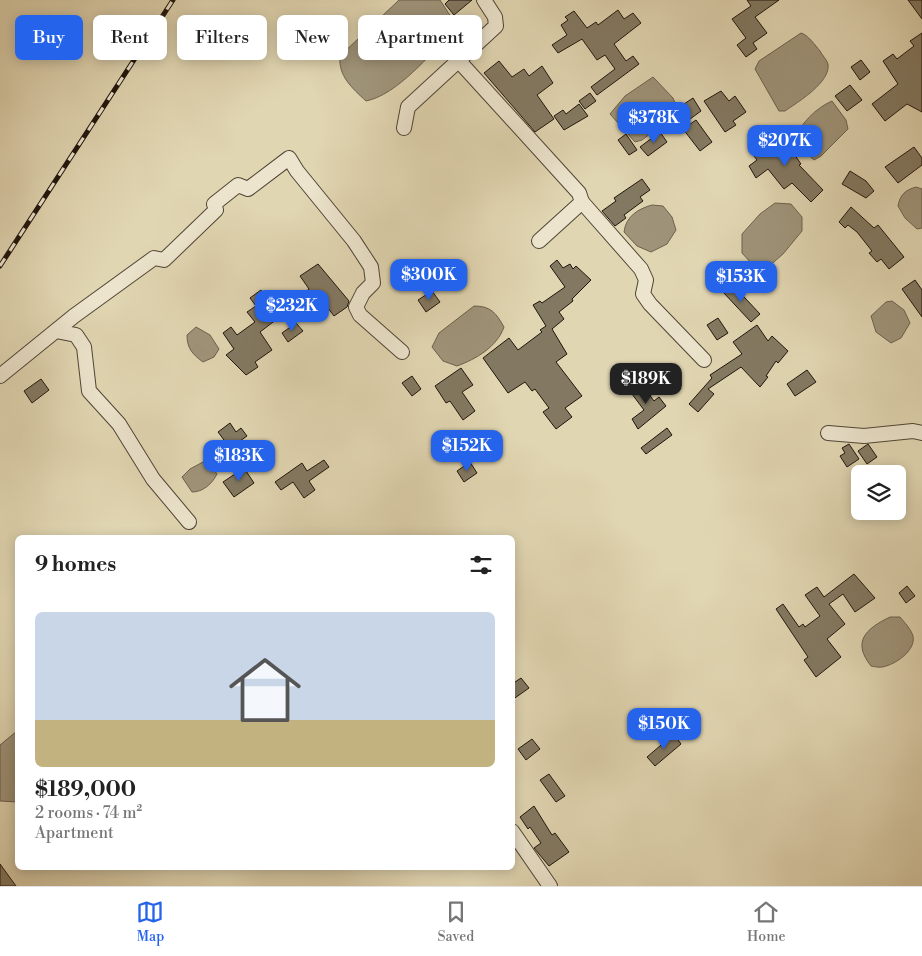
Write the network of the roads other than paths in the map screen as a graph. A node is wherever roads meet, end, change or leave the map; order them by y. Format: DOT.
graph roads {
  1 [pos="484,0"];
  2 [pos="482,39"];
  3 [pos="458,60"];
  4 [pos="404,128"];
  5 [pos="582,202"];
  6 [pos="539,241"];
  7 [pos="56,331"];
  8 [pos="402,352"];
  9 [pos="704,360"];
  10 [pos="0,376"];
  11 [pos="828,433"];
  12 [pos="922,433"];
  13 [pos="189,522"];
  14 [pos="515,835"];
  15 [pos="550,886"];
  1 -- 2 [label="street"];
  3 -- 4 [label="street"];
  3 -- 5 [label="street"];
  5 -- 6 [label="street"];
  5 -- 9 [label="street"];
  7 -- 8 [label="street"];
  7 -- 10 [label="street"];
  7 -- 13 [label="street"];
  11 -- 12 [label="street"];
  14 -- 15 [label="street"];
}
